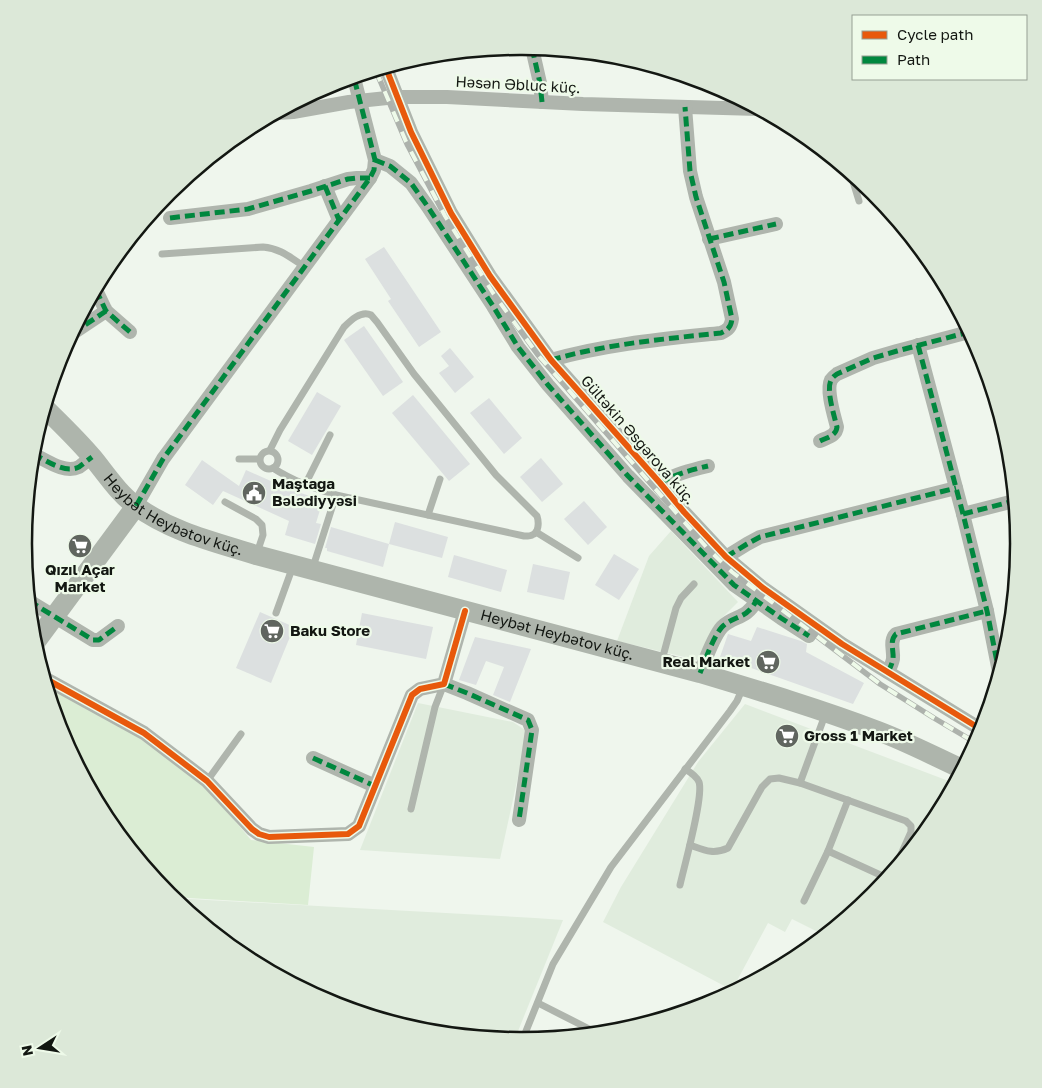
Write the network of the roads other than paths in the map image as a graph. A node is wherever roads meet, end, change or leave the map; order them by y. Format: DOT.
graph roads {
  1 [pos="534,56"];
  2 [pos="388,74"];
  3 [pos="356,84"];
  4 [pos="398,97"];
  5 [pos="361,101"];
  6 [pos="542,102"];
  7 [pos="685,107"];
  8 [pos="742,109"];
  9 [pos="297,110"];
  10 [pos="375,160"];
  11 [pos="370,178"];
  12 [pos="325,186"];
  13 [pos="855,189"];
  14 [pos="859,201"];
  15 [pos="170,218"];
  16 [pos="340,220"];
  17 [pos="776,224"];
  18 [pos="709,239"];
  19 [pos="162,254"];
  20 [pos="305,267"];
  21 [pos="100,298"];
  22 [pos="106,311"];
  23 [pos="84,325"];
  24 [pos="130,332"];
  25 [pos="962,334"];
  26 [pos="918,345"];
  27 [pos="551,360"];
  28 [pos="50,414"];
  29 [pos="330,435"];
  30 [pos="820,441"];
  31 [pos="270,450"];
  32 [pos="92,457"];
  33 [pos="41,458"];
  34 [pos="240,459"];
  35 [pos="260,459"];
  36 [pos="708,466"];
  37 [pos="273,468"];
  38 [pos="440,479"];
  39 [pos="660,483"];
  40 [pos="305,485"];
  41 [pos="956,488"];
  42 [pos="336,494"];
  43 [pos="225,502"];
  44 [pos="1007,503"];
  45 [pos="136,506"];
  46 [pos="963,514"];
  47 [pos="428,515"];
  48 [pos="536,532"];
  49 [pos="256,555"];
  50 [pos="726,557"];
  51 [pos="578,558"];
  52 [pos="303,568"];
  53 [pos="694,584"];
  54 [pos="756,601"];
  55 [pos="37,606"];
  56 [pos="465,610"];
  57 [pos="987,611"];
  58 [pos="276,613"];
  59 [pos="54,616"];
  60 [pos="118,626"];
  61 [pos="41,634"];
  62 [pos="809,636"];
  63 [pos="996,657"];
  64 [pos="662,663"];
  65 [pos="888,672"];
  66 [pos="700,673"];
  67 [pos="53,683"];
  68 [pos="444,684"];
  69 [pos="743,686"];
  70 [pos="826,712"];
  71 [pos="974,725"];
  72 [pos="241,734"];
  73 [pos="313,758"];
  74 [pos="956,766"];
  75 [pos="685,769"];
  76 [pos="207,781"];
  77 [pos="800,783"];
  78 [pos="376,786"];
  79 [pos="848,800"];
  80 [pos="411,809"];
  81 [pos="519,820"];
  82 [pos="690,845"];
  83 [pos="905,846"];
  84 [pos="828,851"];
  85 [pos="880,875"];
  86 [pos="680,885"];
  87 [pos="804,901"];
  88 [pos="538,1003"];
  89 [pos="587,1028"];
  90 [pos="526,1032"];
  1 -- 6 [label="street"];
  2 -- 4 [label="street, Gültəkin Əsgərova küç."];
  3 -- 5 [label="street"];
  4 -- 5 [label="street, Həsən Əbluc küç."];
  4 -- 6 [label="street, Həsən Əbluc küç."];
  4 -- 27 [label="street, Gültəkin Əsgərova küç."];
  5 -- 9 [label="street, Həsən Əbluc küç."];
  5 -- 10 [label="street"];
  6 -- 7 [label="street, Həsən Əbluc küç."];
  7 -- 8 [label="street, Həsən Əbluc küç."];
  7 -- 18 [label="street"];
  10 -- 11 [label="street"];
  10 -- 54 [label="street"];
  11 -- 12 [label="street"];
  11 -- 16 [label="street"];
  12 -- 15 [label="street"];
  12 -- 16 [label="street"];
  13 -- 14 [label="lane"];
  16 -- 20 [label="street"];
  17 -- 18 [label="street"];
  18 -- 27 [label="street"];
  19 -- 20 [label="lane"];
  20 -- 45 [label="street"];
  21 -- 22 [label="street"];
  22 -- 23 [label="street"];
  22 -- 24 [label="street"];
  25 -- 26 [label="street"];
  26 -- 30 [label="street"];
  26 -- 41 [label="street"];
  27 -- 39 [label="street, Gültəkin Əsgərova küç."];
  28 -- 32 [label="main road, Heybət Heybətov küç."];
  29 -- 40 [label="lane"];
  31 -- 35 [label="lane"];
  31 -- 37 [label="lane"];
  31 -- 48 [label="lane"];
  32 -- 33 [label="street"];
  32 -- 45 [label="main road, Heybət Heybətov küç."];
  34 -- 35 [label="lane"];
  35 -- 37 [label="lane"];
  36 -- 39 [label="street"];
  37 -- 40 [label="lane"];
  38 -- 47 [label="lane"];
  39 -- 50 [label="street, Gültəkin Əsgərova küç."];
  40 -- 42 [label="lane"];
  41 -- 46 [label="street"];
  41 -- 50 [label="street"];
  42 -- 47 [label="lane"];
  42 -- 52 [label="lane"];
  43 -- 49 [label="lane"];
  44 -- 46 [label="street"];
  45 -- 49 [label="main road, Heybət Heybətov küç."];
  45 -- 59 [label="main road"];
  46 -- 57 [label="street"];
  47 -- 48 [label="lane"];
  48 -- 51 [label="lane"];
  49 -- 52 [label="main road, Heybət Heybətov küç."];
  50 -- 65 [label="street, Gültəkin Əsgərova küç."];
  52 -- 56 [label="main road, Heybət Heybətov küç."];
  52 -- 58 [label="lane"];
  53 -- 64 [label="lane"];
  54 -- 62 [label="street"];
  54 -- 66 [label="street"];
  55 -- 59 [label="street"];
  56 -- 64 [label="main road, Heybət Heybətov küç."];
  56 -- 68 [label="street"];
  57 -- 63 [label="street"];
  57 -- 65 [label="street"];
  59 -- 60 [label="street"];
  59 -- 61 [label="main road"];
  64 -- 66 [label="main road, Heybət Heybətov küç."];
  65 -- 71 [label="street, Gültəkin Əsgərova küç."];
  66 -- 69 [label="main road, Heybət Heybətov küç."];
  67 -- 76 [label="street"];
  68 -- 78 [label="street"];
  68 -- 80 [label="lane"];
  68 -- 81 [label="street"];
  69 -- 70 [label="main road, Heybət Heybətov küç."];
  69 -- 75 [label="lane"];
  70 -- 74 [label="main road, Heybət Heybətov küç."];
  70 -- 77 [label="lane"];
  72 -- 76 [label="lane"];
  73 -- 78 [label="street"];
  75 -- 82 [label="lane"];
  75 -- 88 [label="lane"];
  76 -- 78 [label="street"];
  77 -- 79 [label="lane"];
  77 -- 82 [label="lane"];
  79 -- 83 [label="lane"];
  79 -- 84 [label="lane"];
  82 -- 86 [label="lane"];
  84 -- 85 [label="lane"];
  84 -- 87 [label="lane"];
  88 -- 89 [label="lane"];
  88 -- 90 [label="lane"];
}
